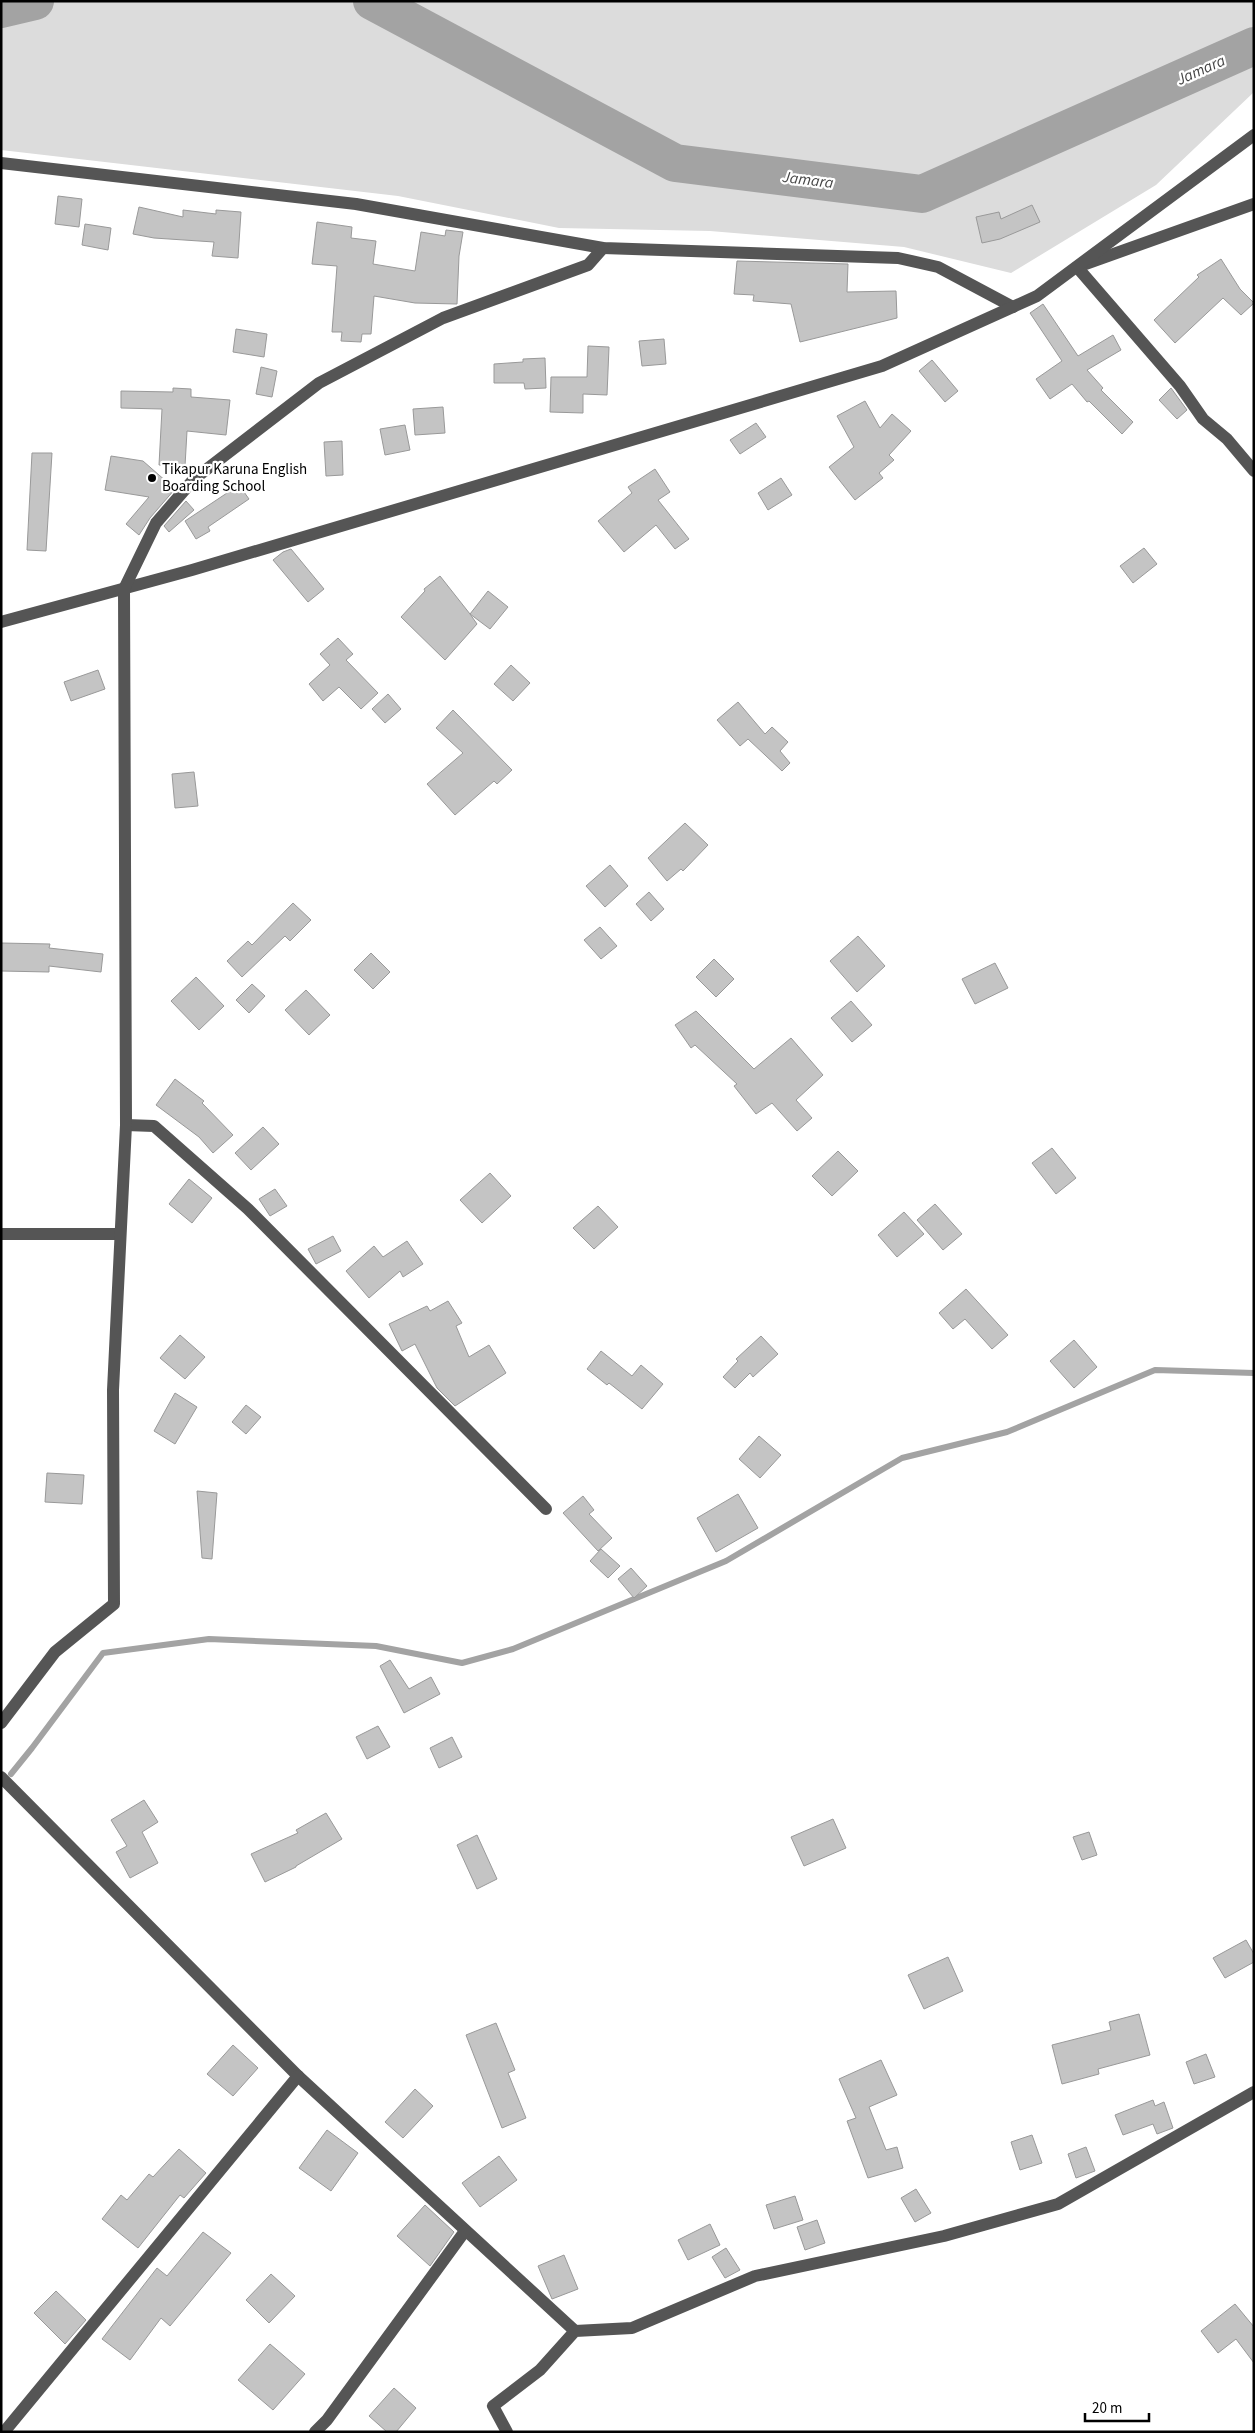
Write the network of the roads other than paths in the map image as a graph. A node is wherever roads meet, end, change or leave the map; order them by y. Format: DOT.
graph roads {
  1 [pos="1254,135"];
  2 [pos="1,163"];
  3 [pos="1254,204"];
  4 [pos="603,248"];
  5 [pos="1077,267"];
  6 [pos="1013,307"];
  7 [pos="1254,471"];
  8 [pos="124,589"];
  9 [pos="1,622"];
  10 [pos="126,1124"];
  11 [pos="1,1234"];
  12 [pos="120,1234"];
  13 [pos="546,1509"];
  14 [pos="1,1723"];
  15 [pos="1,1776"];
  16 [pos="298,2076"];
  17 [pos="1254,2092"];
  18 [pos="465,2231"];
  19 [pos="575,2331"];
  20 [pos="4,2432"];
  21 [pos="315,2432"];
  22 [pos="507,2432"];
  1 -- 5 [label="street"];
  2 -- 4 [label="street"];
  3 -- 5 [label="street"];
  4 -- 6 [label="street"];
  4 -- 8 [label="street"];
  5 -- 6 [label="street"];
  5 -- 7 [label="street"];
  6 -- 8 [label="street"];
  8 -- 9 [label="street"];
  8 -- 10 [label="street"];
  10 -- 12 [label="street"];
  10 -- 13 [label="street"];
  11 -- 12 [label="street"];
  12 -- 14 [label="street"];
  15 -- 16 [label="street"];
  16 -- 18 [label="street"];
  16 -- 20 [label="street"];
  17 -- 19 [label="street"];
  18 -- 19 [label="street"];
  18 -- 21 [label="street"];
  19 -- 22 [label="street"];
}
